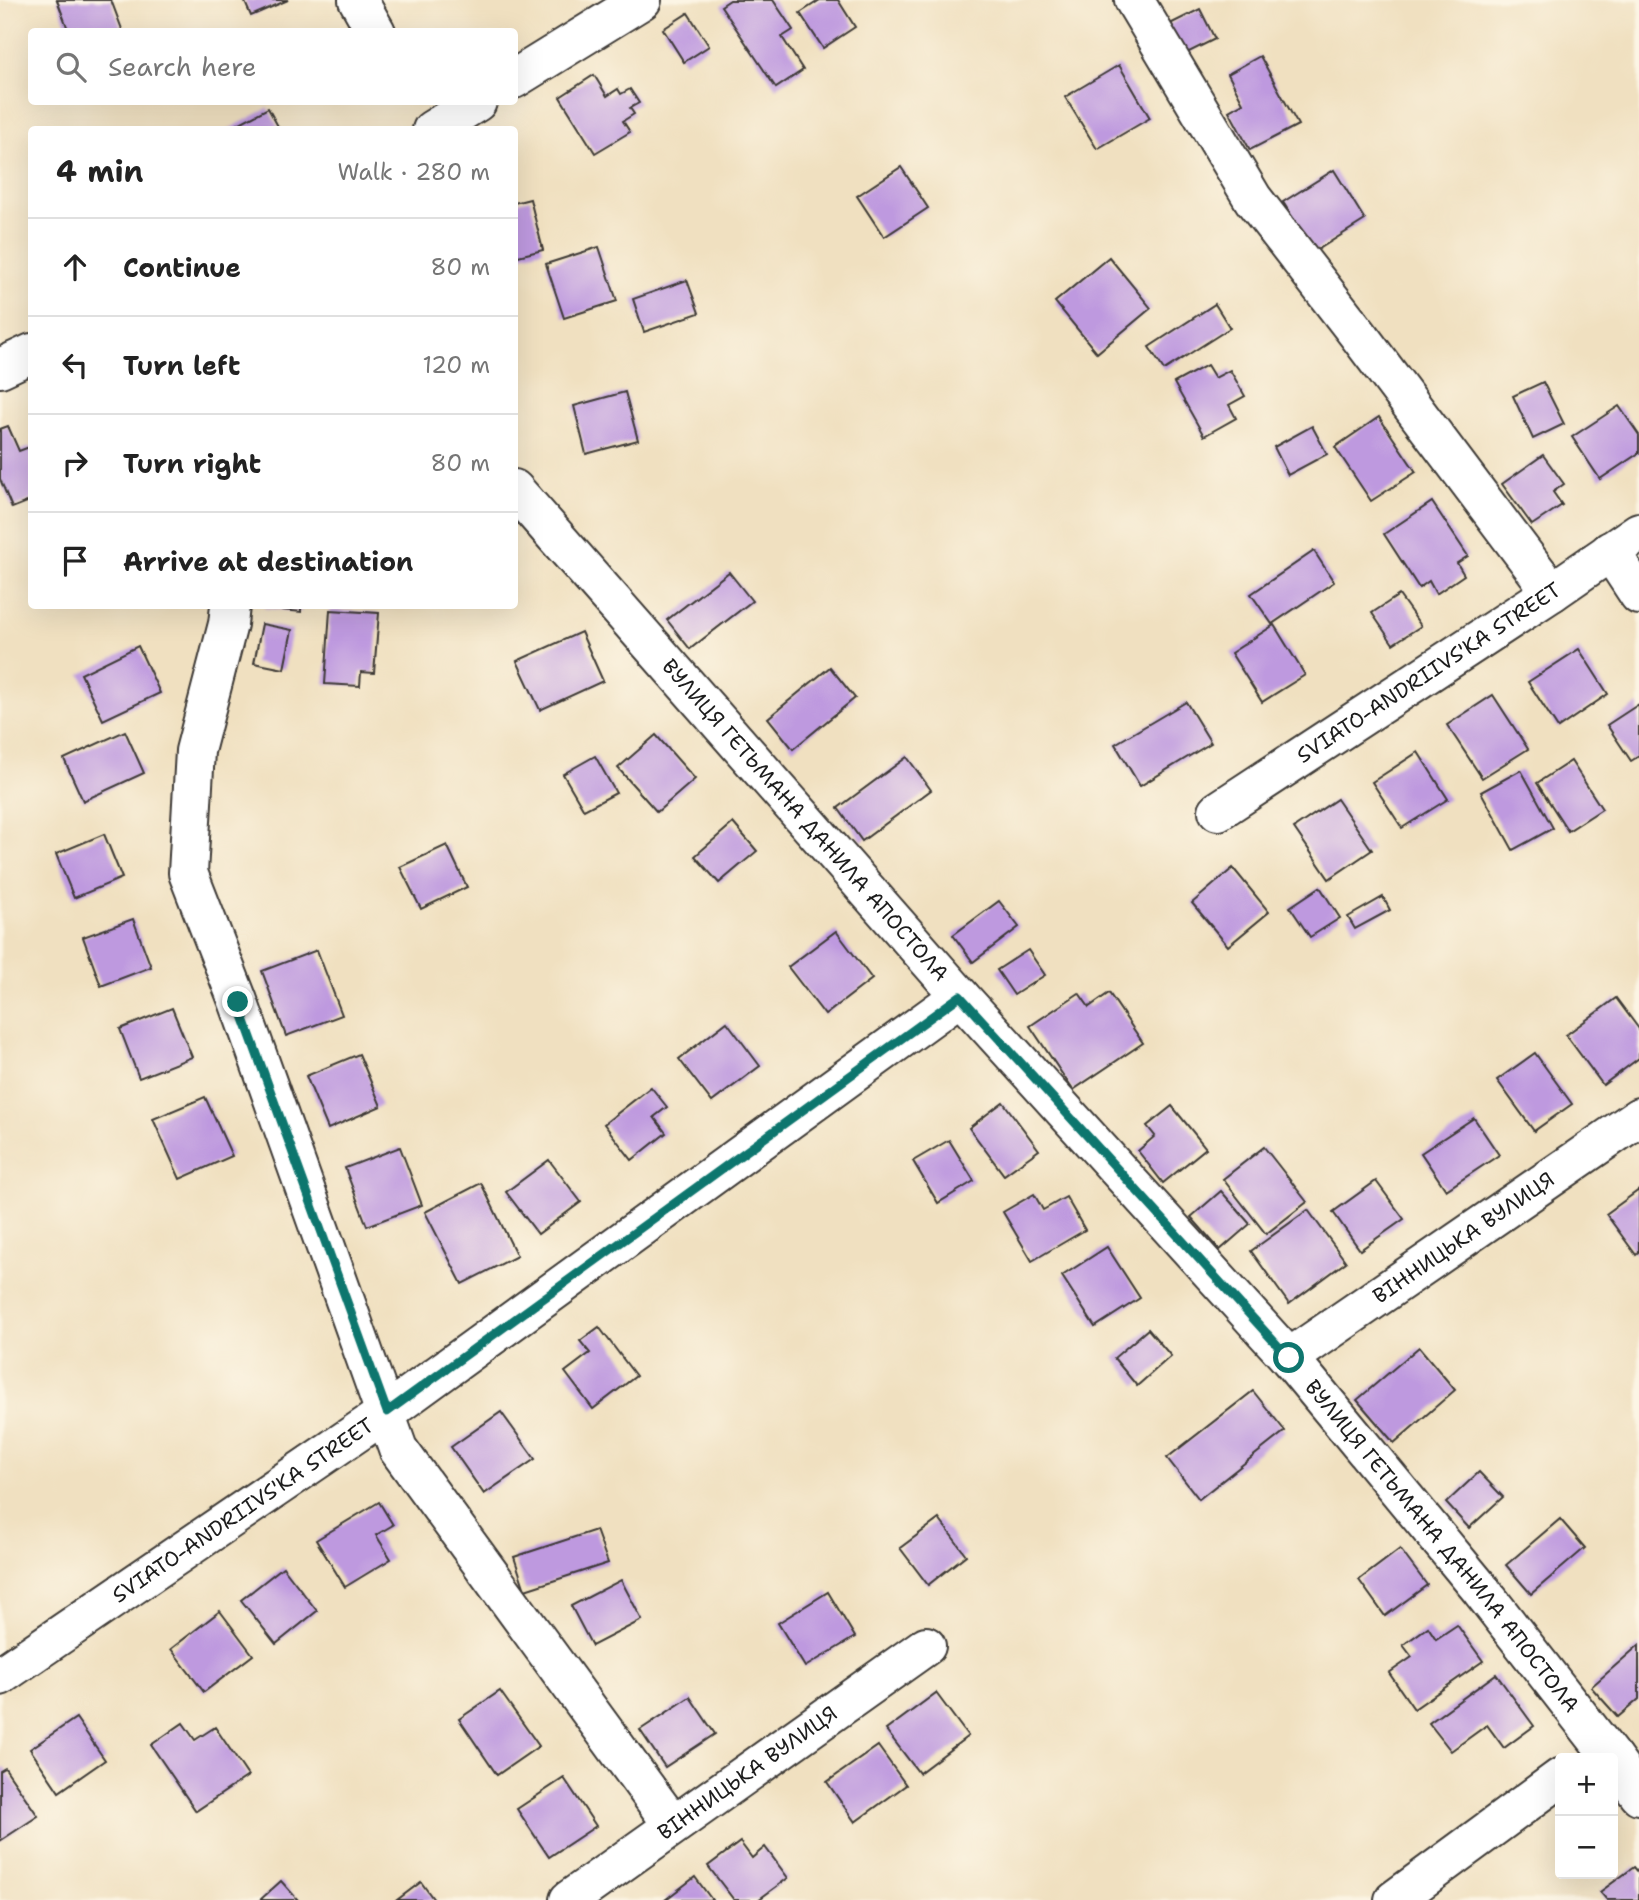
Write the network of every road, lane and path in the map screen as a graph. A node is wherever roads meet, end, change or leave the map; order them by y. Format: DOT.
graph roads {
  1 [pos="358,0"];
  2 [pos="642,0"];
  3 [pos="1134,0"];
  4 [pos="374,28"];
  5 [pos="518,77"];
  6 [pos="419,105"];
  7 [pos="472,105"];
  8 [pos="430,126"];
  9 [pos="437,126"];
  10 [pos="28,355"];
  11 [pos="0,368"];
  12 [pos="518,494"];
  13 [pos="1625,542"];
  14 [pos="1552,592"];
  15 [pos="1639,595"];
  16 [pos="230,609"];
  17 [pos="1218,811"];
  18 [pos="960,996"];
  19 [pos="1639,1117"];
  20 [pos="1289,1358"];
  21 [pos="387,1412"];
  22 [pos="926,1646"];
  23 [pos="0,1676"];
  24 [pos="1602,1753"];
  25 [pos="1618,1772"];
  26 [pos="1555,1782"];
  27 [pos="1639,1796"];
  28 [pos="673,1825"];
  29 [pos="569,1900"];
  30 [pos="1394,1900"];
  1 -- 4 [label="street"];
  2 -- 5 [label="street"];
  3 -- 14 [label="street"];
  6 -- 8 [label="street"];
  7 -- 9 [label="street"];
  10 -- 11 [label="street"];
  12 -- 18 [label="street, ВУЛИЦЯ ГЕТЬМАНА ДАНИЛА АПОСТОЛА"];
  13 -- 14 [label="street, SVIATO-ANDRIIVS'KA STREET"];
  13 -- 15 [label="street"];
  14 -- 17 [label="street, SVIATO-ANDRIIVS'KA STREET"];
  16 -- 21 [label="street"];
  18 -- 20 [label="street, ВУЛИЦЯ ГЕТЬМАНА ДАНИЛА АПОСТОЛА"];
  18 -- 21 [label="street, SVIATO-ANDRIIVS'KA STREET"];
  19 -- 20 [label="street, ВІННИЦЬКА ВУЛИЦЯ"];
  20 -- 24 [label="street, ВУЛИЦЯ ГЕТЬМАНА ДАНИЛА АПОСТОЛА"];
  21 -- 23 [label="street, SVIATO-ANDRIIVS'KA STREET"];
  21 -- 28 [label="street"];
  22 -- 28 [label="street, ВІННИЦЬКА ВУЛИЦЯ"];
  25 -- 27 [label="street, ВУЛИЦЯ ГЕТЬМАНА ДАНИЛА АПОСТОЛА"];
  26 -- 30 [label="street"];
  28 -- 29 [label="street, ВІННИЦЬКА ВУЛИЦЯ"];
}
